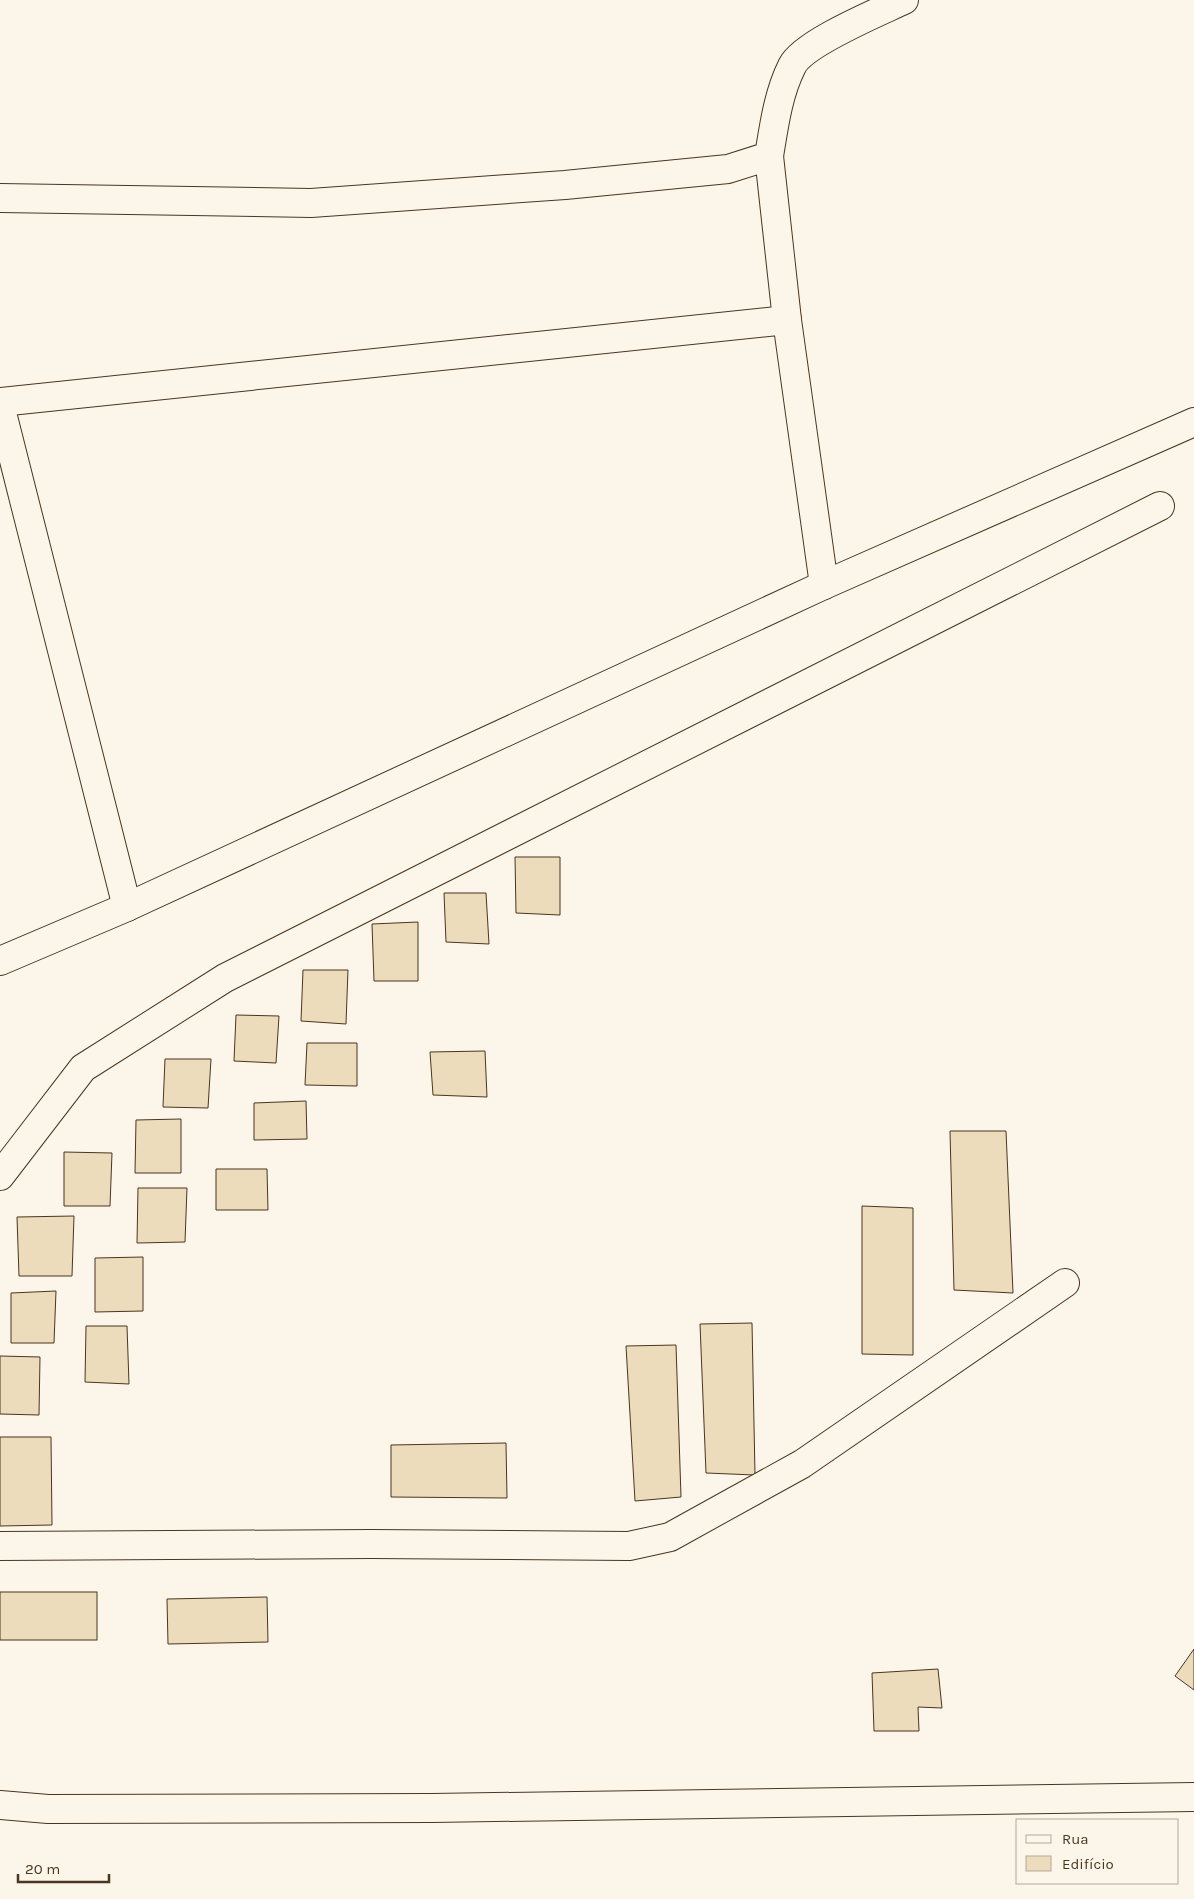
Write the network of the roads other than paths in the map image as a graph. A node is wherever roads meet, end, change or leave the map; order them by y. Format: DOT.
graph roads {
  1 [pos="904,0"];
  2 [pos="769,156"];
  3 [pos="0,198"];
  4 [pos="787,320"];
  5 [pos="0,403"];
  6 [pos="1194,422"];
  7 [pos="1160,506"];
  8 [pos="824,585"];
  9 [pos="127,907"];
  10 [pos="0,961"];
  11 [pos="0,1176"];
  12 [pos="1065,1283"];
  13 [pos="0,1546"];
  14 [pos="1194,1797"];
  15 [pos="0,1805"];
  1 -- 2 [label="street"];
  2 -- 3 [label="street"];
  2 -- 4 [label="street"];
  4 -- 5 [label="street"];
  4 -- 8 [label="street"];
  5 -- 9 [label="street"];
  6 -- 8 [label="street"];
  7 -- 11 [label="street"];
  8 -- 9 [label="street"];
  9 -- 10 [label="street"];
  12 -- 13 [label="street"];
  14 -- 15 [label="street"];
}
